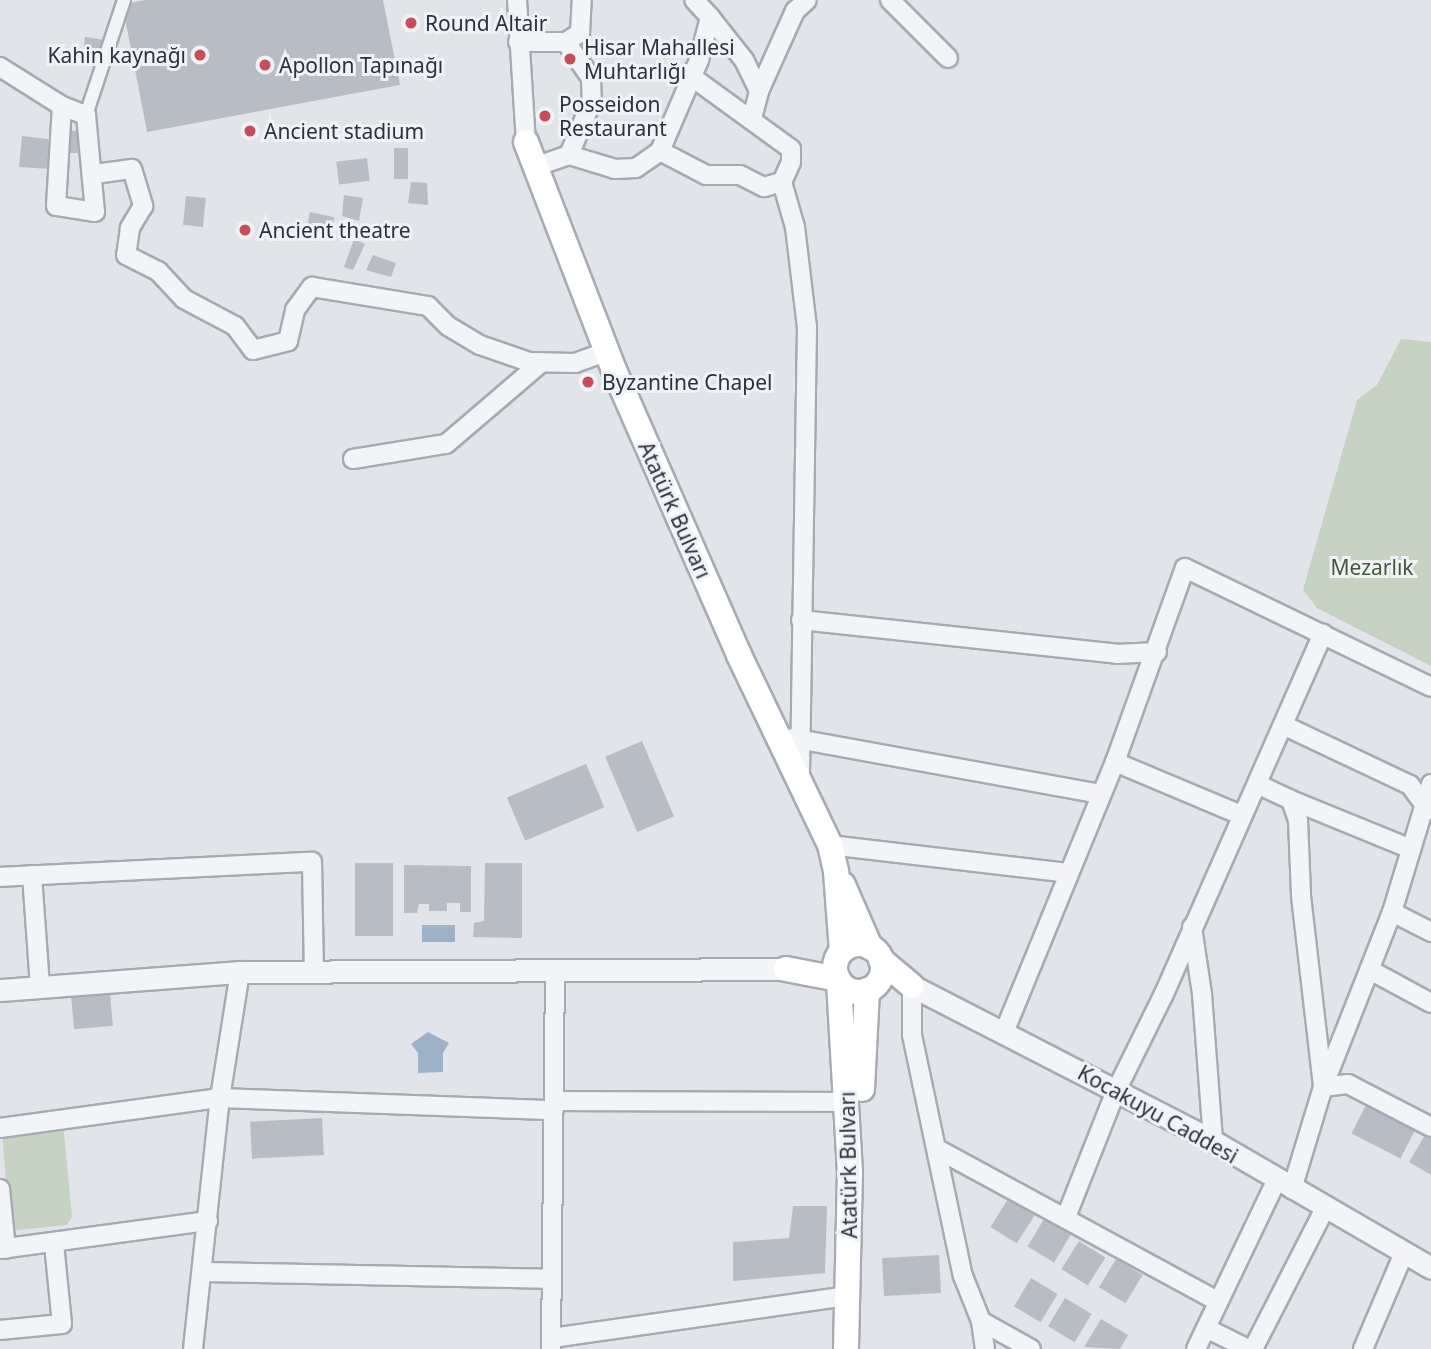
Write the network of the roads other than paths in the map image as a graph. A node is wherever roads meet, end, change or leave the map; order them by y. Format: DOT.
graph roads {
  1 [pos="124,0"];
  2 [pos="517,0"];
  3 [pos="582,0"];
  4 [pos="694,0"];
  5 [pos="807,0"];
  6 [pos="890,0"];
  7 [pos="710,17"];
  8 [pos="518,42"];
  9 [pos="566,42"];
  10 [pos="947,58"];
  11 [pos="0,67"];
  12 [pos="692,77"];
  13 [pos="759,91"];
  14 [pos="62,107"];
  15 [pos="86,115"];
  16 [pos="751,118"];
  17 [pos="526,142"];
  18 [pos="660,151"];
  19 [pos="569,155"];
  20 [pos="537,166"];
  21 [pos="95,174"];
  22 [pos="782,182"];
  23 [pos="606,352"];
  24 [pos="542,362"];
  25 [pos="353,459"];
  26 [pos="801,620"];
  27 [pos="1323,633"];
  28 [pos="1157,652"];
  29 [pos="1431,687"];
  30 [pos="1283,725"];
  31 [pos="791,738"];
  32 [pos="1115,762"];
  33 [pos="1256,784"];
  34 [pos="1431,784"];
  35 [pos="1098,794"];
  36 [pos="1291,800"];
  37 [pos="1427,809"];
  38 [pos="1241,815"];
  39 [pos="830,845"];
  40 [pos="1411,849"];
  41 [pos="836,872"];
  42 [pos="1067,873"];
  43 [pos="32,874"];
  44 [pos="0,877"];
  45 [pos="1392,912"];
  46 [pos="1192,927"];
  47 [pos="1431,932"];
  48 [pos="876,953"];
  49 [pos="839,968"];
  50 [pos="786,970"];
  51 [pos="1370,970"];
  52 [pos="240,972"];
  53 [pos="314,972"];
  54 [pos="555,973"];
  55 [pos="912,986"];
  56 [pos="40,987"];
  57 [pos="872,987"];
  58 [pos="0,990"];
  59 [pos="1431,1003"];
  60 [pos="1005,1030"];
  61 [pos="1323,1087"];
  62 [pos="1116,1091"];
  63 [pos="220,1098"];
  64 [pos="848,1102"];
  65 [pos="554,1106"];
  66 [pos="1431,1127"];
  67 [pos="0,1128"];
  68 [pos="1213,1141"];
  69 [pos="939,1150"];
  70 [pos="1285,1184"];
  71 [pos="0,1189"];
  72 [pos="1325,1208"];
  73 [pos="1066,1217"];
  74 [pos="208,1221"];
  75 [pos="54,1244"];
  76 [pos="3,1249"];
  77 [pos="1404,1253"];
  78 [pos="1431,1268"];
  79 [pos="202,1272"];
  80 [pos="552,1279"];
  81 [pos="848,1296"];
  82 [pos="1217,1301"];
  83 [pos="981,1321"];
  84 [pos="1206,1328"];
  85 [pos="0,1330"];
  86 [pos="552,1344"];
  87 [pos="193,1349"];
  88 [pos="846,1349"];
  89 [pos="858,1349"];
  90 [pos="985,1349"];
  91 [pos="1031,1349"];
  92 [pos="1196,1349"];
  93 [pos="1251,1349"];
  94 [pos="1363,1349"];
  1 -- 15 [label="street"];
  2 -- 8 [label="street"];
  3 -- 9 [label="street"];
  4 -- 7 [label="street"];
  5 -- 13 [label="street"];
  6 -- 10 [label="street"];
  7 -- 12 [label="street"];
  7 -- 13 [label="street"];
  8 -- 9 [label="street"];
  8 -- 17 [label="street"];
  9 -- 19 [label="street"];
  11 -- 14 [label="street"];
  12 -- 16 [label="street"];
  12 -- 18 [label="street"];
  13 -- 16 [label="street"];
  14 -- 15 [label="street"];
  14 -- 21 [label="street"];
  15 -- 21 [label="street"];
  16 -- 22 [label="street"];
  17 -- 20 [label="main road, Atatürk Bulvarı"];
  18 -- 19 [label="street"];
  18 -- 22 [label="street"];
  19 -- 20 [label="street"];
  20 -- 23 [label="main road, Atatürk Bulvarı"];
  21 -- 24 [label="street"];
  22 -- 26 [label="street"];
  23 -- 24 [label="street"];
  23 -- 31 [label="main road, Atatürk Bulvarı"];
  24 -- 25 [label="street"];
  26 -- 28 [label="street"];
  26 -- 31 [label="street"];
  27 -- 28 [label="street"];
  27 -- 29 [label="street"];
  27 -- 30 [label="street"];
  28 -- 32 [label="street"];
  30 -- 33 [label="street"];
  30 -- 37 [label="street"];
  31 -- 35 [label="street"];
  31 -- 39 [label="main road, Atatürk Bulvarı"];
  32 -- 35 [label="street"];
  32 -- 38 [label="street"];
  33 -- 36 [label="street"];
  33 -- 38 [label="street"];
  34 -- 37 [label="street"];
  35 -- 42 [label="street"];
  36 -- 40 [label="street"];
  36 -- 61 [label="street"];
  37 -- 40 [label="street"];
  38 -- 46 [label="street"];
  39 -- 41 [label="main road, Atatürk Bulvarı"];
  39 -- 42 [label="street"];
  40 -- 45 [label="street"];
  41 -- 48 [label="main road, Atatürk Bulvarı"];
  41 -- 49 [label="main road, Atatürk Bulvarı"];
  42 -- 60 [label="street"];
  43 -- 44 [label="street"];
  43 -- 53 [label="street"];
  43 -- 56 [label="street"];
  45 -- 47 [label="street"];
  45 -- 51 [label="street"];
  46 -- 62 [label="street"];
  46 -- 68 [label="street"];
  48 -- 49 [label="main road"];
  48 -- 55 [label="main road"];
  48 -- 57 [label="main road"];
  49 -- 50 [label="main road"];
  49 -- 57 [label="main road"];
  49 -- 64 [label="main road, Atatürk Bulvarı"];
  50 -- 54 [label="street"];
  51 -- 59 [label="street"];
  51 -- 61 [label="street"];
  52 -- 53 [label="street"];
  52 -- 56 [label="street"];
  52 -- 63 [label="street"];
  53 -- 54 [label="street"];
  54 -- 65 [label="street"];
  55 -- 57 [label="main road, Kocakuyu Caddesi"];
  55 -- 60 [label="street, Kocakuyu Caddesi"];
  55 -- 69 [label="street"];
  56 -- 58 [label="street"];
  57 -- 89 [label="main road, Atatürk Bulvarı"];
  60 -- 62 [label="street, Kocakuyu Caddesi"];
  61 -- 66 [label="street"];
  61 -- 70 [label="street"];
  62 -- 68 [label="street, Kocakuyu Caddesi"];
  62 -- 73 [label="street"];
  63 -- 65 [label="street"];
  63 -- 67 [label="street"];
  63 -- 74 [label="street"];
  64 -- 65 [label="street"];
  64 -- 81 [label="main road, Atatürk Bulvarı"];
  65 -- 80 [label="street"];
  68 -- 70 [label="street, Kocakuyu Caddesi"];
  69 -- 73 [label="street"];
  69 -- 83 [label="street"];
  70 -- 72 [label="street, Kocakuyu Caddesi"];
  70 -- 82 [label="street"];
  71 -- 76 [label="street"];
  72 -- 77 [label="street, Kocakuyu Caddesi"];
  72 -- 93 [label="street"];
  73 -- 82 [label="street"];
  74 -- 75 [label="street"];
  74 -- 79 [label="street"];
  75 -- 76 [label="street"];
  75 -- 85 [label="street"];
  77 -- 78 [label="street, Kocakuyu Caddesi"];
  77 -- 94 [label="street"];
  79 -- 80 [label="street"];
  79 -- 87 [label="street"];
  80 -- 86 [label="street"];
  81 -- 86 [label="street"];
  81 -- 88 [label="main road, Atatürk Bulvarı"];
  82 -- 84 [label="street"];
  83 -- 90 [label="street"];
  83 -- 91 [label="street"];
  84 -- 92 [label="street"];
  84 -- 93 [label="street"];
}
